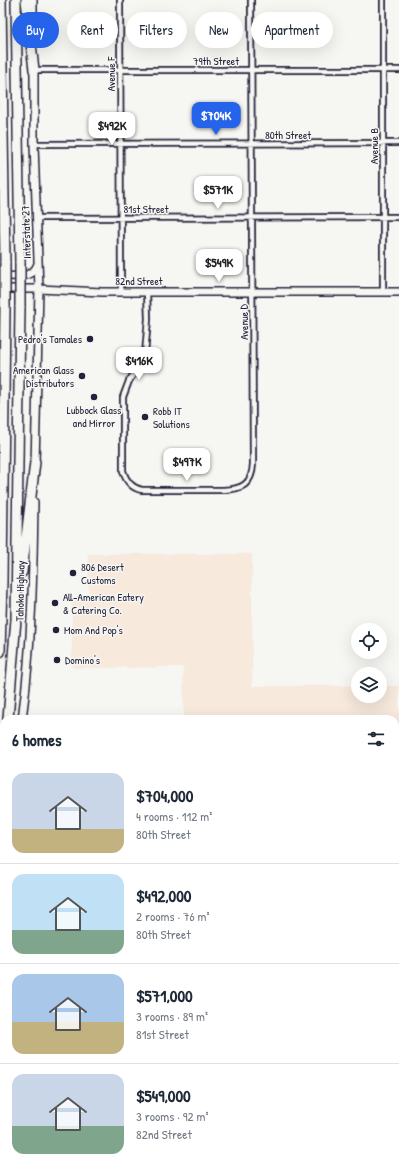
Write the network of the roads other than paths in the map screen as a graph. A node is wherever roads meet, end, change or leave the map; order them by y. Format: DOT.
graph roads {
  1 [pos="1,0"];
  2 [pos="16,0"];
  3 [pos="26,0"];
  4 [pos="33,0"];
  5 [pos="120,0"];
  6 [pos="251,0"];
  7 [pos="383,0"];
  8 [pos="34,70"];
  9 [pos="120,70"];
  10 [pos="252,70"];
  11 [pos="383,70"];
  12 [pos="399,70"];
  13 [pos="34,144"];
  14 [pos="120,144"];
  15 [pos="252,144"];
  16 [pos="383,144"];
  17 [pos="399,144"];
  18 [pos="36,218"];
  19 [pos="120,218"];
  20 [pos="252,218"];
  21 [pos="383,218"];
  22 [pos="399,218"];
  23 [pos="38,263"];
  24 [pos="0,275"];
  25 [pos="0,289"];
  26 [pos="39,289"];
  27 [pos="121,292"];
  28 [pos="147,292"];
  29 [pos="252,292"];
  30 [pos="383,292"];
  31 [pos="399,292"];
  32 [pos="35,462"];
  33 [pos="1,616"];
  34 [pos="16,619"];
  35 [pos="0,652"];
  36 [pos="8,715"];
  37 [pos="23,715"];
  1 -- 33 [label="highway, Tahoka Highway, bridge"];
  2 -- 34 [label="highway, Tahoka Highway, bridge"];
  3 -- 8 [label="highway"];
  4 -- 8 [label="main road, Interstate 27"];
  5 -- 9 [label="street, Avenue F"];
  6 -- 10 [label="street, Avenue D"];
  7 -- 11 [label="street, Avenue B"];
  8 -- 9 [label="street, 79th Street"];
  8 -- 13 [label="main road, Interstate 27"];
  9 -- 10 [label="street, 79th Street"];
  9 -- 14 [label="street, Avenue F"];
  10 -- 11 [label="street, 79th Street"];
  10 -- 15 [label="street, Avenue D"];
  11 -- 12 [label="street, 79th Street"];
  11 -- 16 [label="street, Avenue B"];
  13 -- 14 [label="street, 80th Street"];
  13 -- 18 [label="main road, Interstate 27"];
  14 -- 15 [label="street, 80th Street"];
  14 -- 19 [label="street, Avenue F"];
  15 -- 16 [label="street, 80th Street"];
  15 -- 20 [label="street, Avenue D"];
  16 -- 17 [label="street, 80th Street"];
  16 -- 21 [label="street, Avenue B"];
  18 -- 19 [label="street, 81st Street"];
  18 -- 23 [label="main road, Interstate 27"];
  19 -- 20 [label="street, 81st Street"];
  19 -- 27 [label="street, Avenue F"];
  20 -- 21 [label="street, 81st Street"];
  20 -- 29 [label="street, Avenue D"];
  21 -- 22 [label="street, 81st Street"];
  21 -- 30 [label="street, Avenue B"];
  23 -- 24 [label="main road"];
  23 -- 26 [label="main road, Interstate 27"];
  25 -- 26 [label="main road, 82nd Street"];
  26 -- 27 [label="main road, 82nd Street"];
  26 -- 32 [label="main road, Interstate 27"];
  27 -- 28 [label="main road, 82nd Street"];
  28 -- 29 [label="main road, 82nd Street"];
  28 -- 29 [label="street, Avenue D"];
  29 -- 30 [label="main road, 82nd Street"];
  30 -- 31 [label="main road, 82nd Street"];
  32 -- 34 [label="highway"];
  32 -- 37 [label="main road, Tahoka Highway"];
  33 -- 35 [label="highway, Tahoka Highway"];
  34 -- 36 [label="highway, Tahoka Highway"];
}
